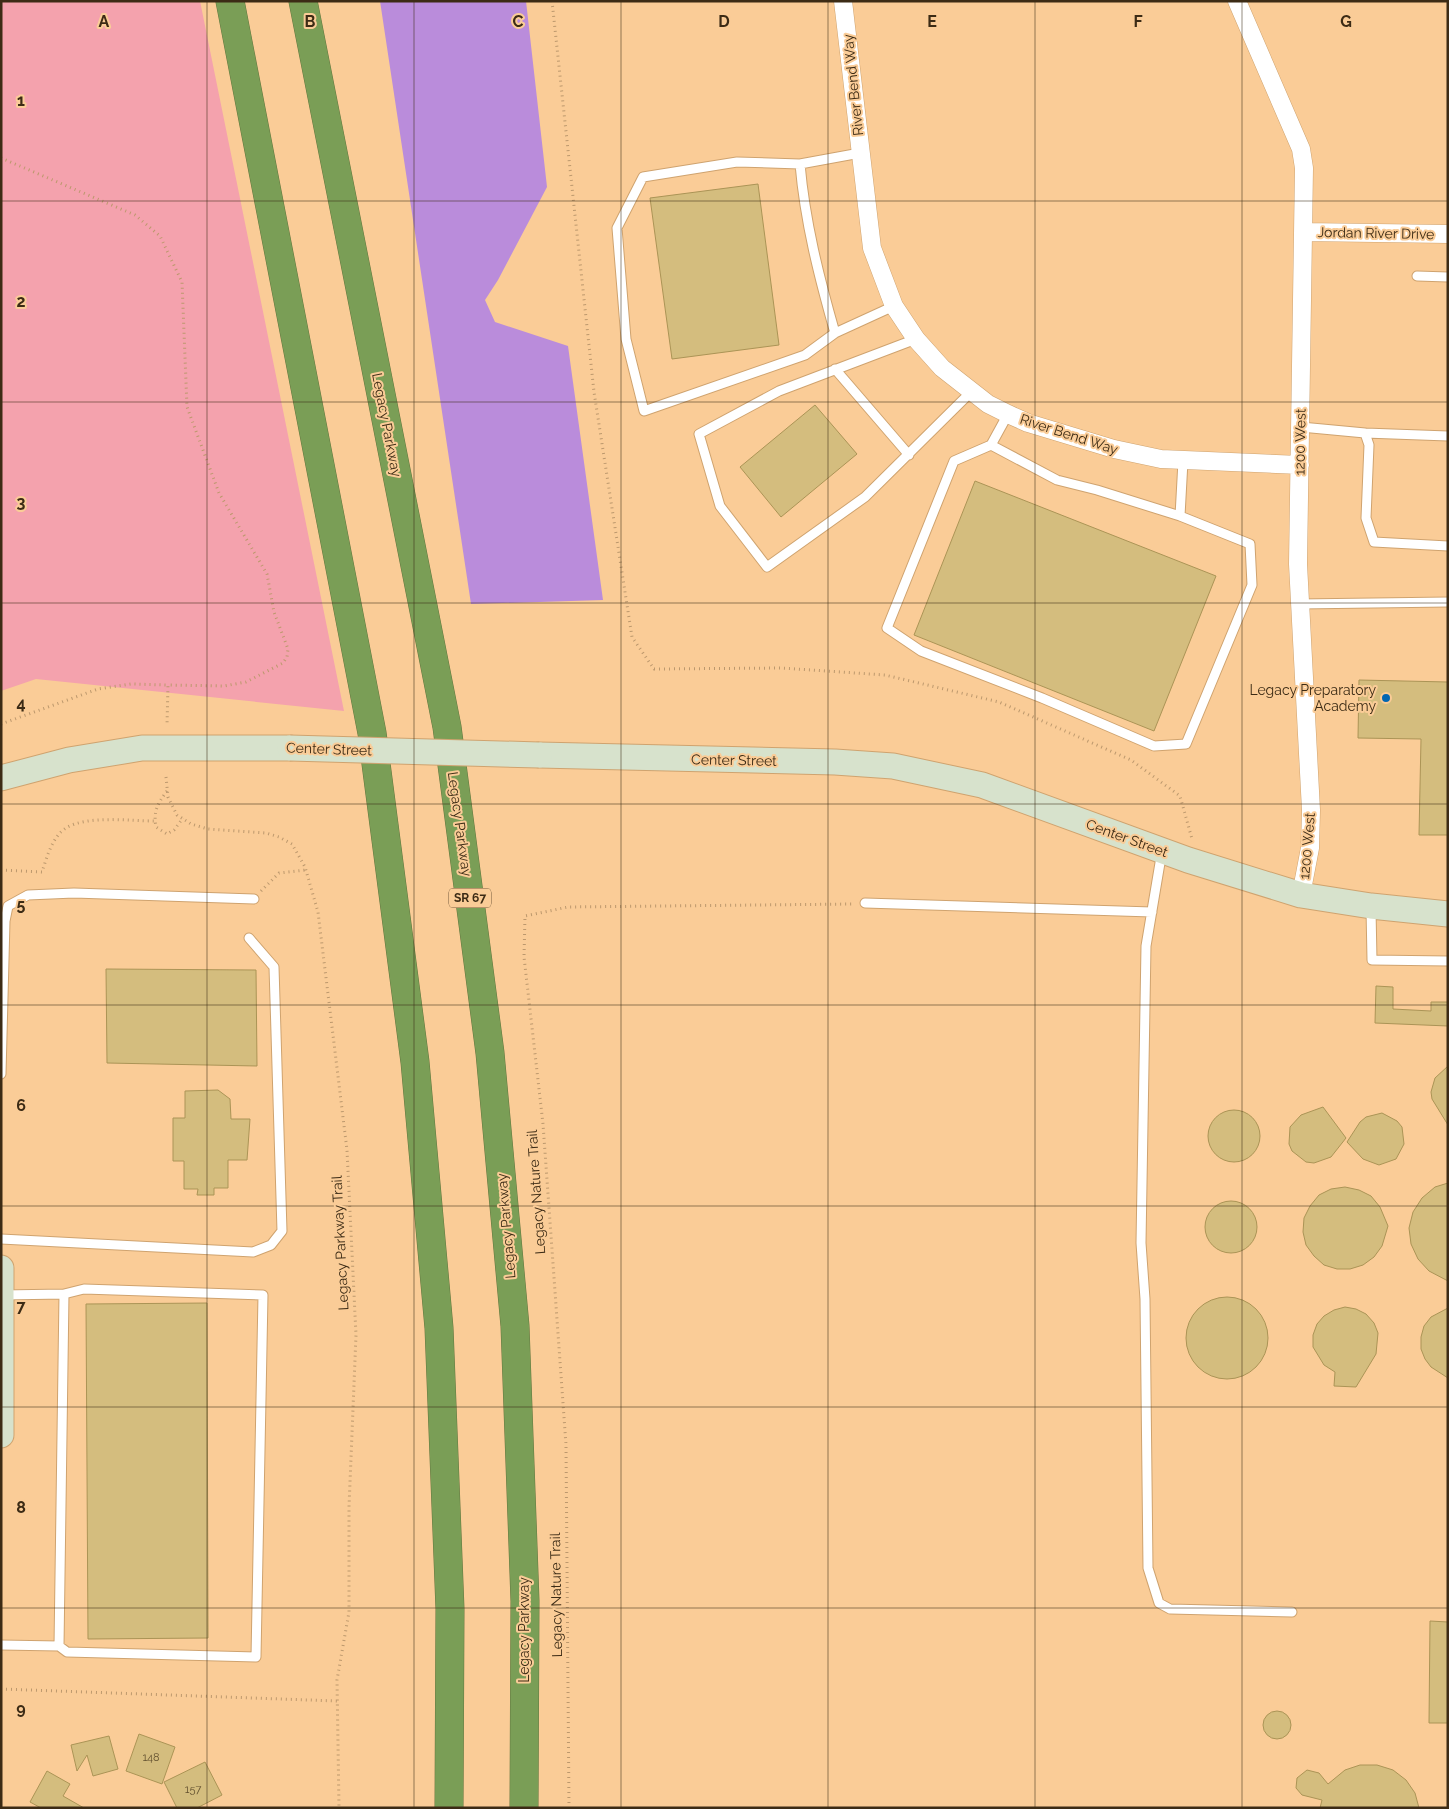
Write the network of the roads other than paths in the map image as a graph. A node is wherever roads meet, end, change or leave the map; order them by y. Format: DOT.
graph roads {
  1 [pos="230,1"];
  2 [pos="303,1"];
  3 [pos="844,1"];
  4 [pos="1237,1"];
  5 [pos="860,152"];
  6 [pos="800,164"];
  7 [pos="1303,232"];
  8 [pos="1448,234"];
  9 [pos="1417,276"];
  10 [pos="1448,278"];
  11 [pos="894,306"];
  12 [pos="835,333"];
  13 [pos="916,339"];
  14 [pos="835,369"];
  15 [pos="971,392"];
  16 [pos="1008,414"];
  17 [pos="1301,427"];
  18 [pos="1366,433"];
  19 [pos="1448,436"];
  20 [pos="991,445"];
  21 [pos="909,455"];
  22 [pos="1183,461"];
  23 [pos="1300,465"];
  24 [pos="1180,516"];
  25 [pos="1448,546"];
  26 [pos="1448,602"];
  27 [pos="1299,604"];
  28 [pos="1,778"];
  29 [pos="1162,850"];
  30 [pos="1301,895"];
  31 [pos="254,899"];
  32 [pos="866,904"];
  33 [pos="1371,906"];
  34 [pos="1152,912"];
  35 [pos="1448,914"];
  36 [pos="248,938"];
  37 [pos="1448,961"];
  38 [pos="1,1074"];
  39 [pos="1,1239"];
  40 [pos="1,1268"];
  41 [pos="64,1294"];
  42 [pos="2,1295"];
  43 [pos="1,1332"];
  44 [pos="1,1435"];
  45 [pos="1292,1612"];
  46 [pos="1,1646"];
  47 [pos="59,1646"];
  48 [pos="449,1808"];
  49 [pos="524,1808"];
  1 -- 48 [label="highway"];
  2 -- 49 [label="highway, Legacy Parkway / SR 67"];
  3 -- 5 [label="street, River Bend Way"];
  4 -- 7 [label="street, 1200 West"];
  5 -- 6 [label="lane"];
  5 -- 11 [label="street, River Bend Way"];
  6 -- 12 [label="lane"];
  6 -- 12 [label="lane"];
  7 -- 8 [label="street, Jordan River Drive"];
  7 -- 17 [label="street, 1200 West"];
  9 -- 10 [label="lane"];
  11 -- 12 [label="lane"];
  11 -- 13 [label="street, River Bend Way"];
  13 -- 14 [label="lane"];
  13 -- 15 [label="street, River Bend Way"];
  14 -- 21 [label="lane"];
  14 -- 21 [label="lane"];
  15 -- 16 [label="street, River Bend Way"];
  15 -- 21 [label="lane"];
  16 -- 20 [label="lane"];
  16 -- 22 [label="street, River Bend Way"];
  17 -- 18 [label="lane"];
  17 -- 23 [label="street, 1200 West"];
  18 -- 19 [label="lane"];
  18 -- 25 [label="lane"];
  20 -- 24 [label="lane"];
  20 -- 24 [label="lane"];
  22 -- 23 [label="street, River Bend Way"];
  22 -- 24 [label="lane"];
  23 -- 27 [label="street, 1200 West"];
  26 -- 27 [label="lane"];
  27 -- 30 [label="street, 1200 West"];
  28 -- 29 [label="street, Center Street, bridge"];
  29 -- 30 [label="street, Center Street"];
  29 -- 34 [label="lane"];
  30 -- 33 [label="street, Center Street"];
  31 -- 38 [label="lane"];
  32 -- 34 [label="lane"];
  33 -- 35 [label="street, Center Street"];
  33 -- 37 [label="lane"];
  34 -- 45 [label="lane"];
  36 -- 39 [label="lane"];
  40 -- 42 [label="street"];
  41 -- 42 [label="lane"];
  41 -- 47 [label="lane"];
  41 -- 47 [label="lane"];
  42 -- 43 [label="street"];
  43 -- 44 [label="street"];
  46 -- 47 [label="lane"];
}
